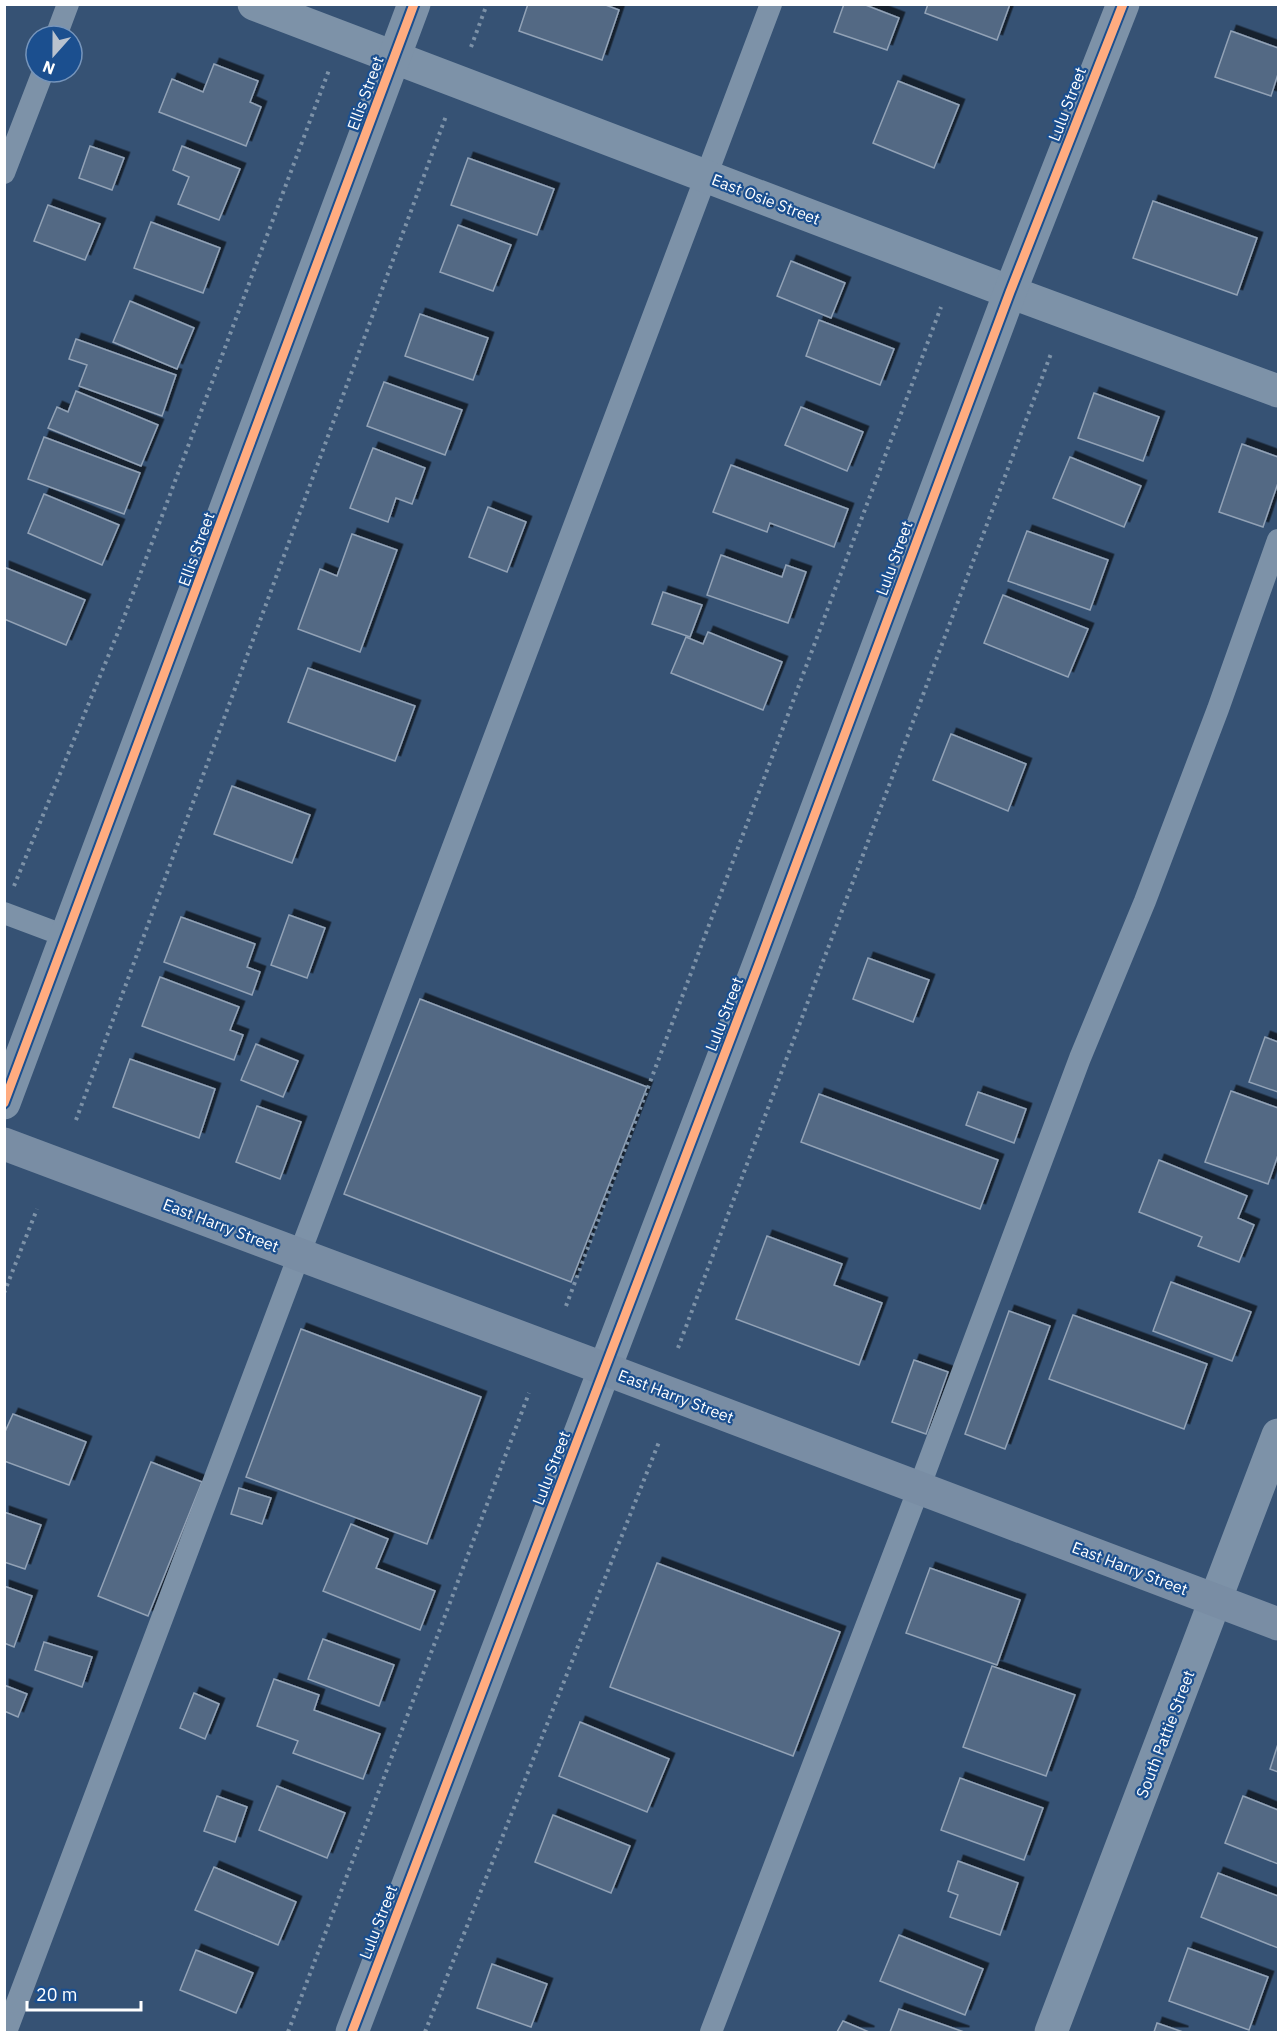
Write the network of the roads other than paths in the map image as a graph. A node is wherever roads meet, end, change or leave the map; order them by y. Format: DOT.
graph roads {
  1 [pos="68,4"];
  2 [pos="254,4"];
  3 [pos="414,4"];
  4 [pos="771,4"];
  5 [pos="1123,4"];
  6 [pos="60,24"];
  7 [pos="394,58"];
  8 [pos="38,84"];
  9 [pos="4,173"];
  10 [pos="707,177"];
  11 [pos="1010,292"];
  12 [pos="1278,391"];
  13 [pos="1278,540"];
  14 [pos="4,913"];
  15 [pos="68,938"];
  16 [pos="15,1045"];
  17 [pos="4,1104"];
  18 [pos="4,1144"];
  19 [pos="300,1255"];
  20 [pos="605,1369"];
  21 [pos="1278,1435"];
  22 [pos="919,1488"];
  23 [pos="1216,1601"];
  24 [pos="1278,1624"];
  25 [pos="6,2032"];
  26 [pos="352,2032"];
  27 [pos="711,2032"];
  28 [pos="1051,2032"];
  1 -- 6 [label="lane"];
  2 -- 7 [label="street, East Osie Street"];
  3 -- 7 [label="street, Ellis Street"];
  4 -- 10 [label="lane"];
  5 -- 11 [label="street, Lulu Street"];
  7 -- 10 [label="street, East Osie Street"];
  7 -- 15 [label="street, Ellis Street"];
  8 -- 9 [label="lane"];
  10 -- 11 [label="street, East Osie Street"];
  10 -- 19 [label="lane"];
  11 -- 12 [label="street, East Osie Street"];
  11 -- 20 [label="street, Lulu Street"];
  13 -- 22 [label="lane"];
  14 -- 15 [label="lane"];
  15 -- 16 [label="street, Ellis Street"];
  16 -- 17 [label="street, Ellis Street"];
  18 -- 19 [label="main road, East Harry Street"];
  19 -- 20 [label="main road, East Harry Street"];
  19 -- 25 [label="lane"];
  20 -- 22 [label="main road, East Harry Street"];
  20 -- 26 [label="street, Lulu Street"];
  21 -- 23 [label="street, South Pattie Street"];
  22 -- 23 [label="main road, East Harry Street"];
  22 -- 27 [label="lane"];
  23 -- 24 [label="main road, East Harry Street"];
  23 -- 28 [label="street, South Pattie Street"];
}
